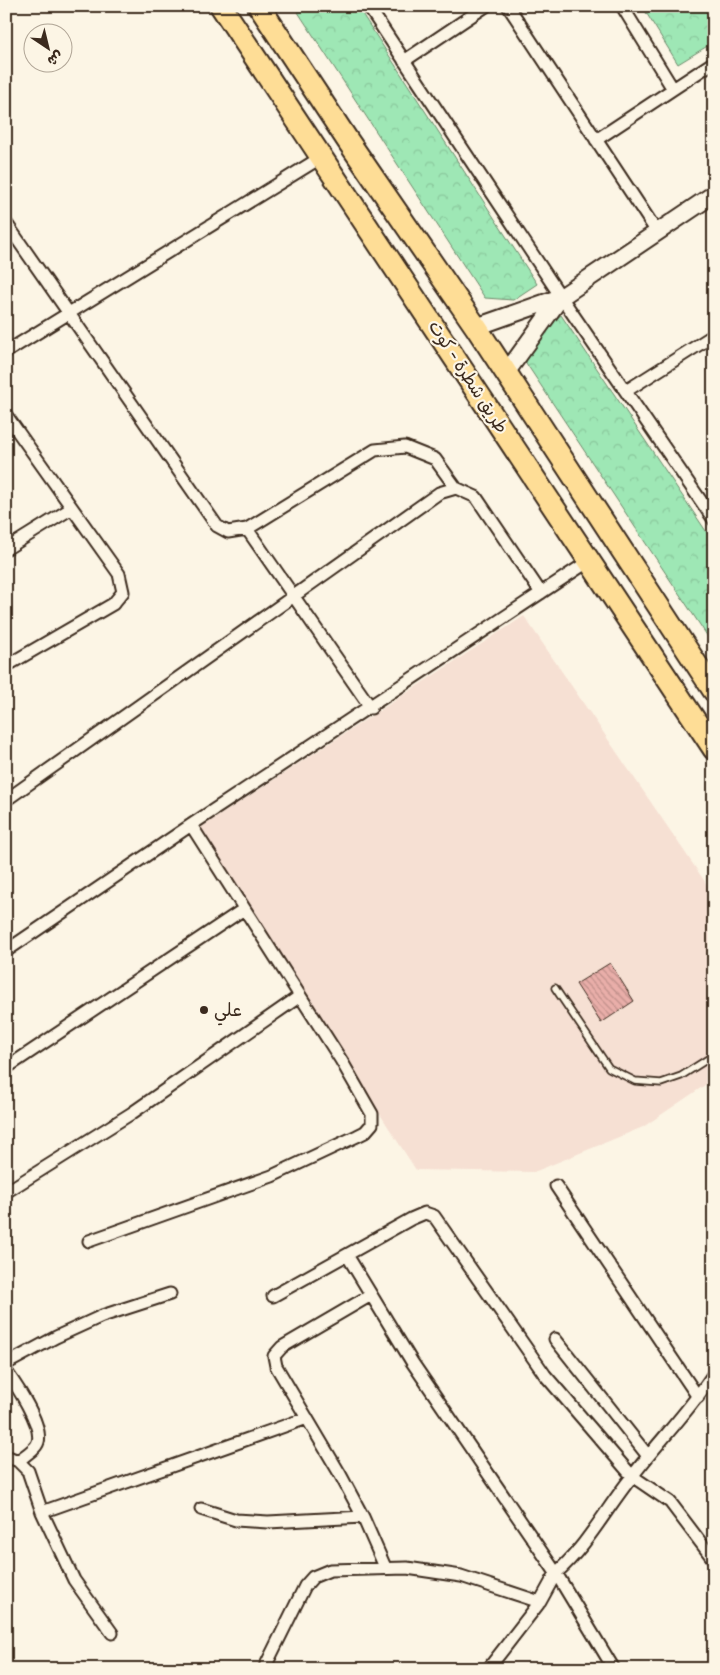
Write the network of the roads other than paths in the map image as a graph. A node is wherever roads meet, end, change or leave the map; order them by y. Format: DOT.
graph roads {
  1 [pos="221,6"];
  2 [pos="260,6"];
  3 [pos="368,6"];
  4 [pos="486,6"];
  5 [pos="508,6"];
  6 [pos="622,6"];
  7 [pos="273,26"];
  8 [pos="245,43"];
  9 [pos="404,61"];
  10 [pos="714,62"];
  11 [pos="673,89"];
  12 [pos="596,140"];
  13 [pos="320,158"];
  14 [pos="714,194"];
  15 [pos="6,224"];
  16 [pos="657,232"];
  17 [pos="561,297"];
  18 [pos="67,313"];
  19 [pos="476,327"];
  20 [pos="714,334"];
  21 [pos="6,352"];
  22 [pos="506,373"];
  23 [pos="626,392"];
  24 [pos="6,415"];
  25 [pos="456,488"];
  26 [pos="72,508"];
  27 [pos="714,520"];
  28 [pos="247,529"];
  29 [pos="6,549"];
  30 [pos="589,562"];
  31 [pos="635,573"];
  32 [pos="608,590"];
  33 [pos="541,593"];
  34 [pos="294,596"];
  35 [pos="6,666"];
  36 [pos="714,691"];
  37 [pos="371,708"];
  38 [pos="714,749"];
  39 [pos="6,800"];
  40 [pos="191,826"];
  41 [pos="244,909"];
  42 [pos="6,951"];
  43 [pos="555,988"];
  44 [pos="300,996"];
  45 [pos="714,1056"];
  46 [pos="6,1068"];
  47 [pos="556,1186"];
  48 [pos="6,1192"];
  49 [pos="89,1241"];
  50 [pos="347,1255"];
  51 [pos="170,1294"];
  52 [pos="371,1295"];
  53 [pos="273,1296"];
  54 [pos="555,1339"];
  55 [pos="6,1364"];
  56 [pos="6,1371"];
  57 [pos="714,1372"];
  58 [pos="698,1397"];
  59 [pos="308,1418"];
  60 [pos="6,1456"];
  61 [pos="648,1456"];
  62 [pos="18,1461"];
  63 [pos="632,1476"];
  64 [pos="201,1509"];
  65 [pos="42,1512"];
  66 [pos="363,1517"];
  67 [pos="714,1560"];
  68 [pos="385,1567"];
  69 [pos="556,1573"];
  70 [pos="540,1602"];
  71 [pos="112,1633"];
  72 [pos="264,1669"];
  73 [pos="488,1669"];
  74 [pos="614,1669"];
  1 -- 8 [label="highway, طريق شطرة - كوت"];
  2 -- 7 [label="highway, طريق شطرة - كوت"];
  3 -- 9 [label="street"];
  4 -- 9 [label="street"];
  5 -- 12 [label="street"];
  6 -- 11 [label="street"];
  7 -- 8 [label="highway"];
  7 -- 19 [label="highway, طريق شطرة - كوت"];
  8 -- 13 [label="highway, طريق شطرة - كوت"];
  9 -- 17 [label="street"];
  10 -- 11 [label="street"];
  11 -- 12 [label="street"];
  12 -- 16 [label="street"];
  13 -- 18 [label="street"];
  13 -- 30 [label="highway, طريق شطرة - كوت"];
  14 -- 16 [label="street"];
  15 -- 18 [label="street"];
  16 -- 17 [label="street"];
  17 -- 19 [label="street"];
  17 -- 22 [label="street"];
  17 -- 23 [label="street"];
  18 -- 21 [label="street"];
  18 -- 28 [label="street"];
  19 -- 22 [label="highway, طريق شطرة - كوت"];
  20 -- 23 [label="street"];
  22 -- 31 [label="highway, طريق شطرة - كوت"];
  23 -- 27 [label="street"];
  24 -- 26 [label="street"];
  25 -- 28 [label="street"];
  25 -- 33 [label="street"];
  25 -- 34 [label="street"];
  26 -- 29 [label="street"];
  26 -- 35 [label="street"];
  28 -- 34 [label="street"];
  30 -- 32 [label="highway, طريق شطرة - كوت"];
  30 -- 33 [label="street"];
  31 -- 32 [label="highway"];
  31 -- 36 [label="highway, طريق شطرة - كوت"];
  32 -- 38 [label="highway, طريق شطرة - كوت"];
  33 -- 37 [label="street"];
  34 -- 37 [label="street"];
  34 -- 39 [label="street"];
  37 -- 40 [label="street"];
  40 -- 41 [label="street"];
  40 -- 42 [label="street"];
  41 -- 44 [label="street"];
  41 -- 46 [label="street"];
  43 -- 45 [label="lane"];
  44 -- 48 [label="street"];
  44 -- 49 [label="street"];
  47 -- 58 [label="street"];
  50 -- 52 [label="street"];
  50 -- 53 [label="street"];
  50 -- 63 [label="street"];
  51 -- 55 [label="street"];
  52 -- 59 [label="street"];
  52 -- 69 [label="street"];
  54 -- 61 [label="street"];
  56 -- 62 [label="street"];
  57 -- 58 [label="street"];
  58 -- 61 [label="street"];
  59 -- 65 [label="street"];
  59 -- 66 [label="street"];
  60 -- 62 [label="street"];
  61 -- 63 [label="street"];
  62 -- 65 [label="street"];
  63 -- 67 [label="street"];
  63 -- 69 [label="street"];
  64 -- 66 [label="street"];
  65 -- 71 [label="street"];
  66 -- 68 [label="street"];
  68 -- 70 [label="street"];
  68 -- 72 [label="street"];
  69 -- 70 [label="street"];
  69 -- 74 [label="street"];
  70 -- 73 [label="street"];
}
